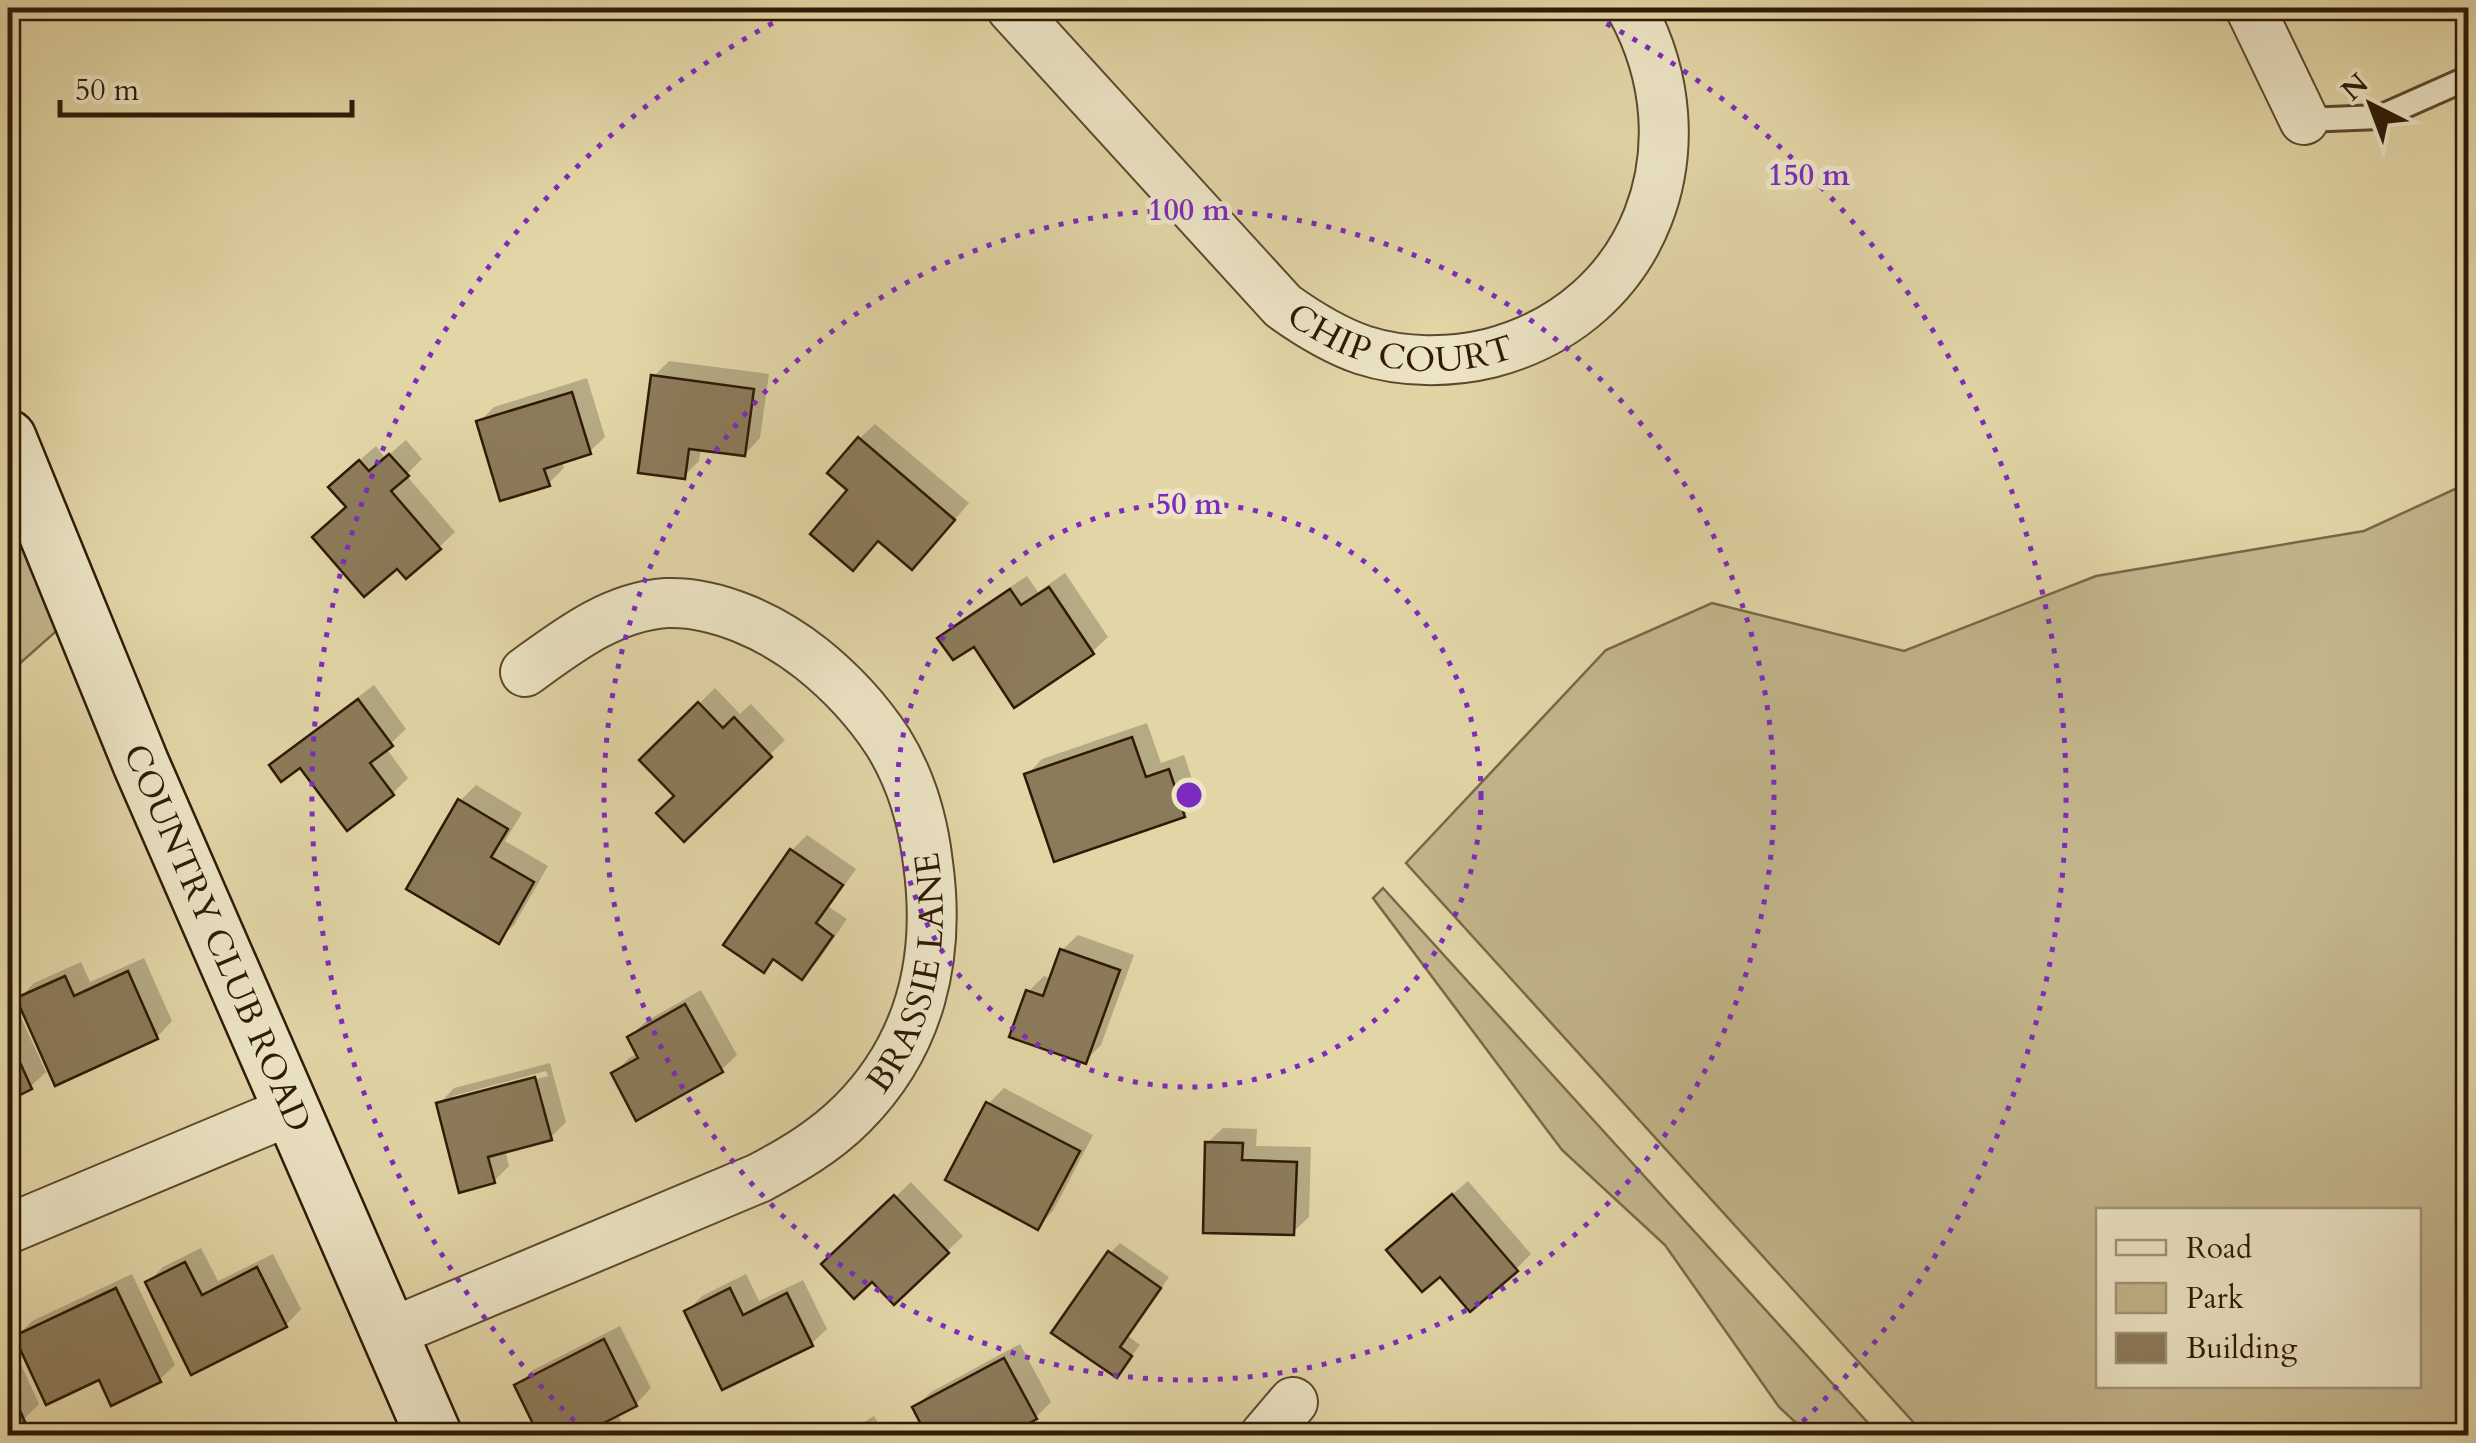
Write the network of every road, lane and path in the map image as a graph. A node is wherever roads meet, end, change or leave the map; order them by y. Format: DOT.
graph roads {
  1 [pos="1011,8"];
  2 [pos="1631,8"];
  3 [pos="2250,8"];
  4 [pos="2468,78"];
  5 [pos="2304,120"];
  6 [pos="8,438"];
  7 [pos="525,672"];
  8 [pos="292,1110"];
  9 [pos="8,1228"];
  10 [pos="390,1333"];
  11 [pos="434,1436"];
  1 -- 2 [label="street, CHIP COURT"];
  3 -- 5 [label="street"];
  4 -- 5 [label="lane"];
  6 -- 8 [label="street, COUNTRY CLUB ROAD"];
  7 -- 10 [label="street, BRASSIE LANE"];
  8 -- 9 [label="street"];
  8 -- 10 [label="street, COUNTRY CLUB ROAD"];
  10 -- 11 [label="street, COUNTRY CLUB ROAD"];
}
